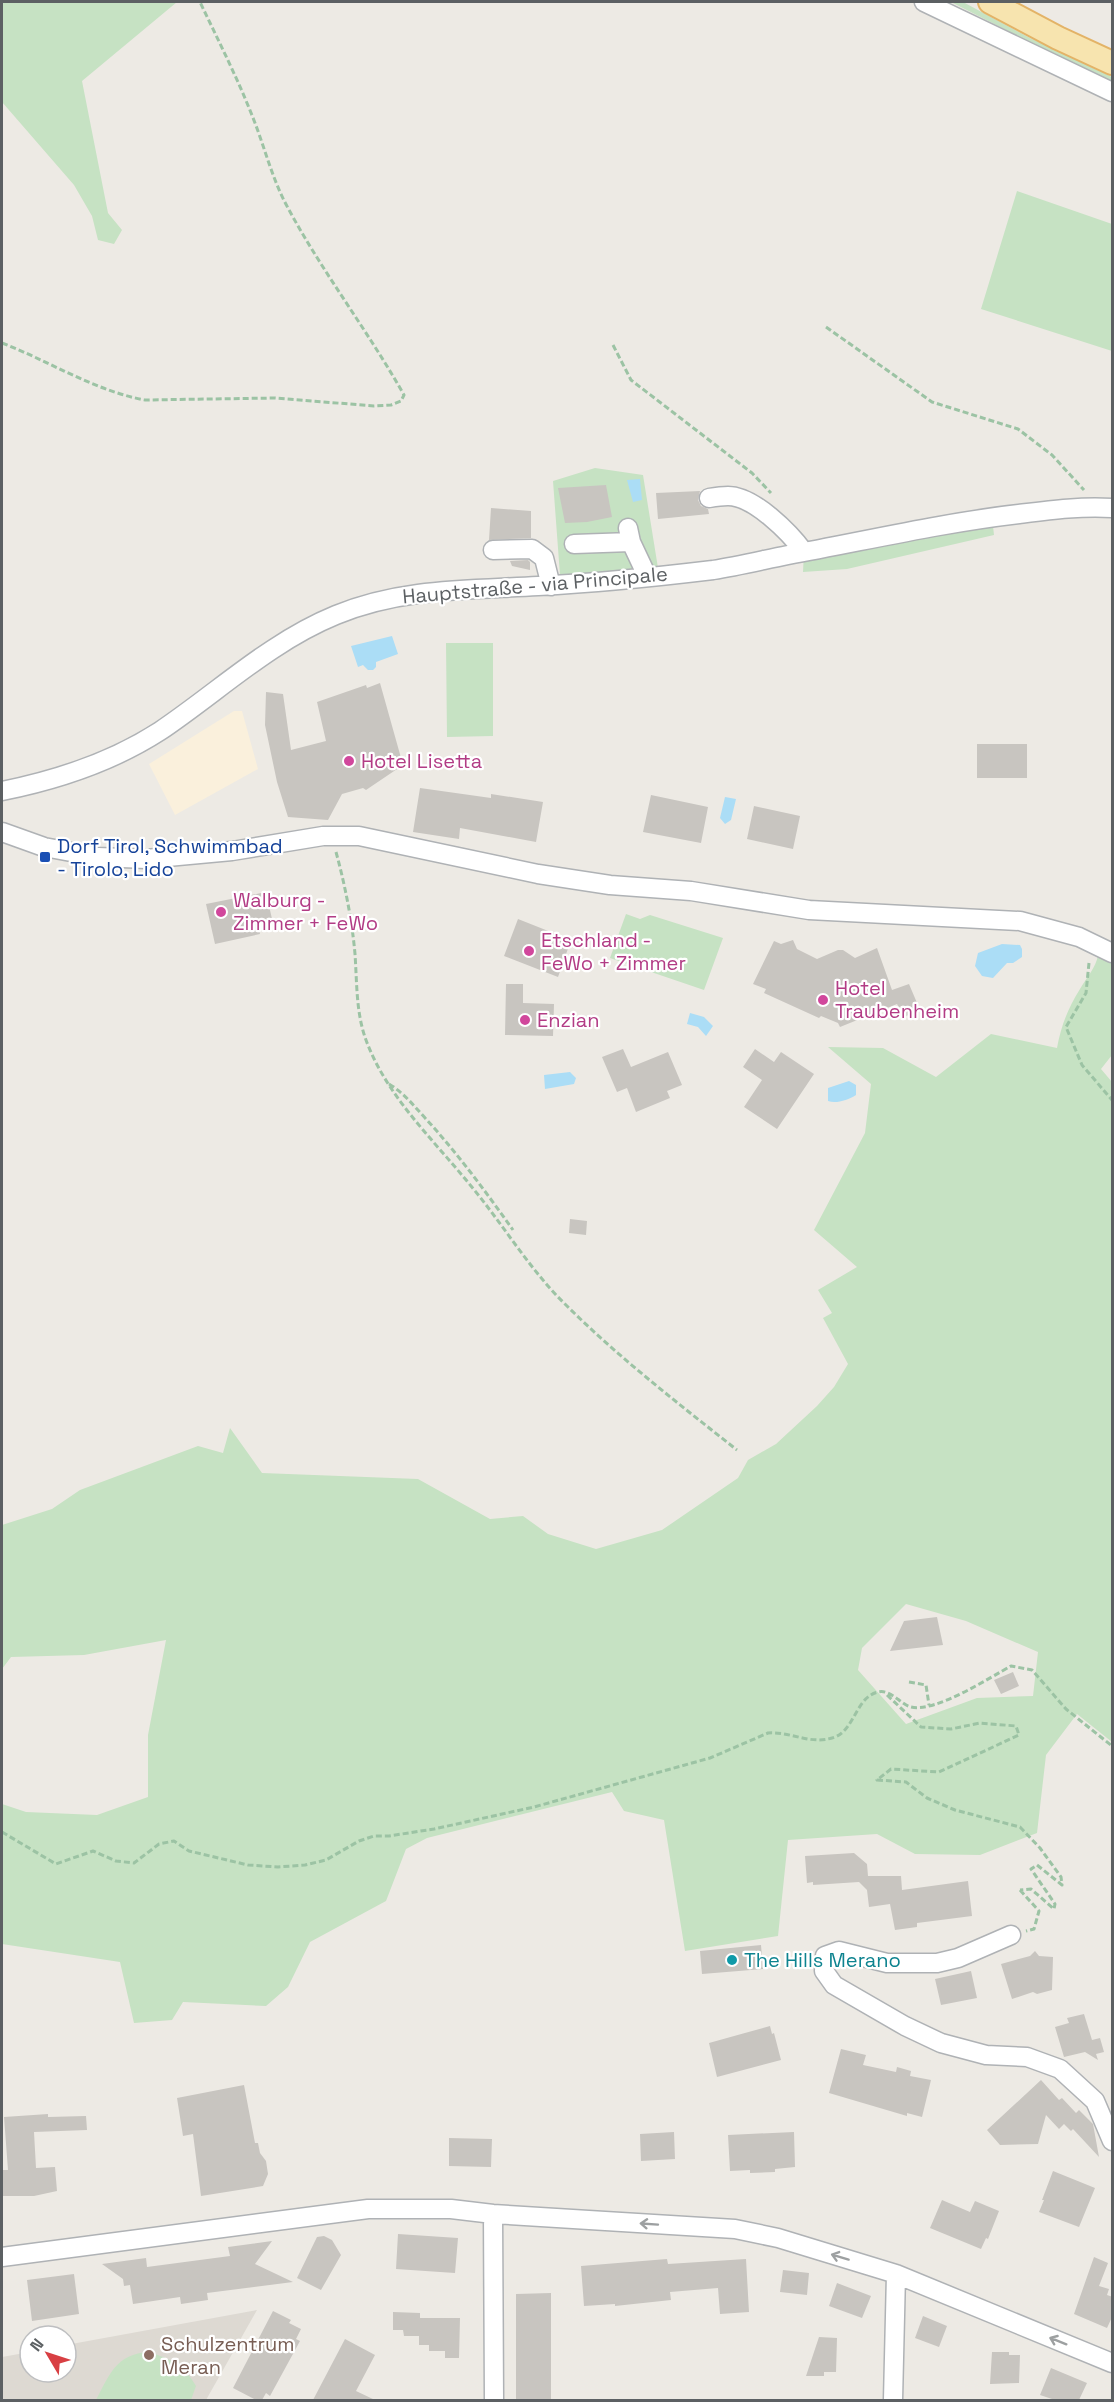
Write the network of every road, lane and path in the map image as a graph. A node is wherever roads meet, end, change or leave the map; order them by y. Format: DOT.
graph roads {
  1 [pos="200,2"];
  2 [pos="924,2"];
  3 [pos="990,2"];
  4 [pos="1113,63"];
  5 [pos="1113,92"];
  6 [pos="826,327"];
  7 [pos="2,342"];
  8 [pos="613,345"];
  9 [pos="709,498"];
  10 [pos="778,500"];
  11 [pos="1086,506"];
  12 [pos="1113,508"];
  13 [pos="574,544"];
  14 [pos="493,550"];
  15 [pos="804,552"];
  16 [pos="647,576"];
  17 [pos="551,586"];
  18 [pos="2,791"];
  19 [pos="2,832"];
  20 [pos="332,836"];
  21 [pos="1079,938"];
  22 [pos="1113,953"];
  23 [pos="387,1083"];
  24 [pos="1113,1100"];
  25 [pos="513,1230"];
  26 [pos="736,1450"];
  27 [pos="909,1682"];
  28 [pos="883,1692"];
  29 [pos="929,1704"];
  30 [pos="1113,1746"];
  31 [pos="2,1832"];
  32 [pos="1034,1929"];
  33 [pos="1011,1935"];
  34 [pos="1113,2141"];
  35 [pos="493,2214"];
  36 [pos="2,2257"];
  37 [pos="896,2274"];
  38 [pos="1113,2363"];
  39 [pos="494,2400"];
  40 [pos="892,2400"];
  1 -- 7 [label="path"];
  2 -- 5 [label="street"];
  3 -- 4 [label="main road"];
  6 -- 11 [label="path"];
  8 -- 10 [label="path"];
  9 -- 15 [label="street"];
  11 -- 12 [label="street, Hauptstraße - via Principale"];
  11 -- 15 [label="street, Hauptstraße - via Principale"];
  13 -- 16 [label="street"];
  14 -- 17 [label="street"];
  15 -- 16 [label="street, Hauptstraße - via Principale"];
  16 -- 17 [label="street, Hauptstraße - via Principale"];
  17 -- 18 [label="street, Hauptstraße - via Principale"];
  19 -- 20 [label="street"];
  20 -- 21 [label="street"];
  20 -- 23 [label="path"];
  21 -- 22 [label="street"];
  21 -- 24 [label="path"];
  23 -- 25 [label="path"];
  23 -- 26 [label="path"];
  27 -- 29 [label="path"];
  28 -- 29 [label="path"];
  28 -- 31 [label="path"];
  28 -- 32 [label="path"];
  29 -- 30 [label="path"];
  33 -- 34 [label="street"];
  35 -- 36 [label="street"];
  37 -- 35 [label="street, one-way"];
  35 -- 39 [label="street"];
  38 -- 37 [label="street, one-way"];
  37 -- 40 [label="street"];
}
